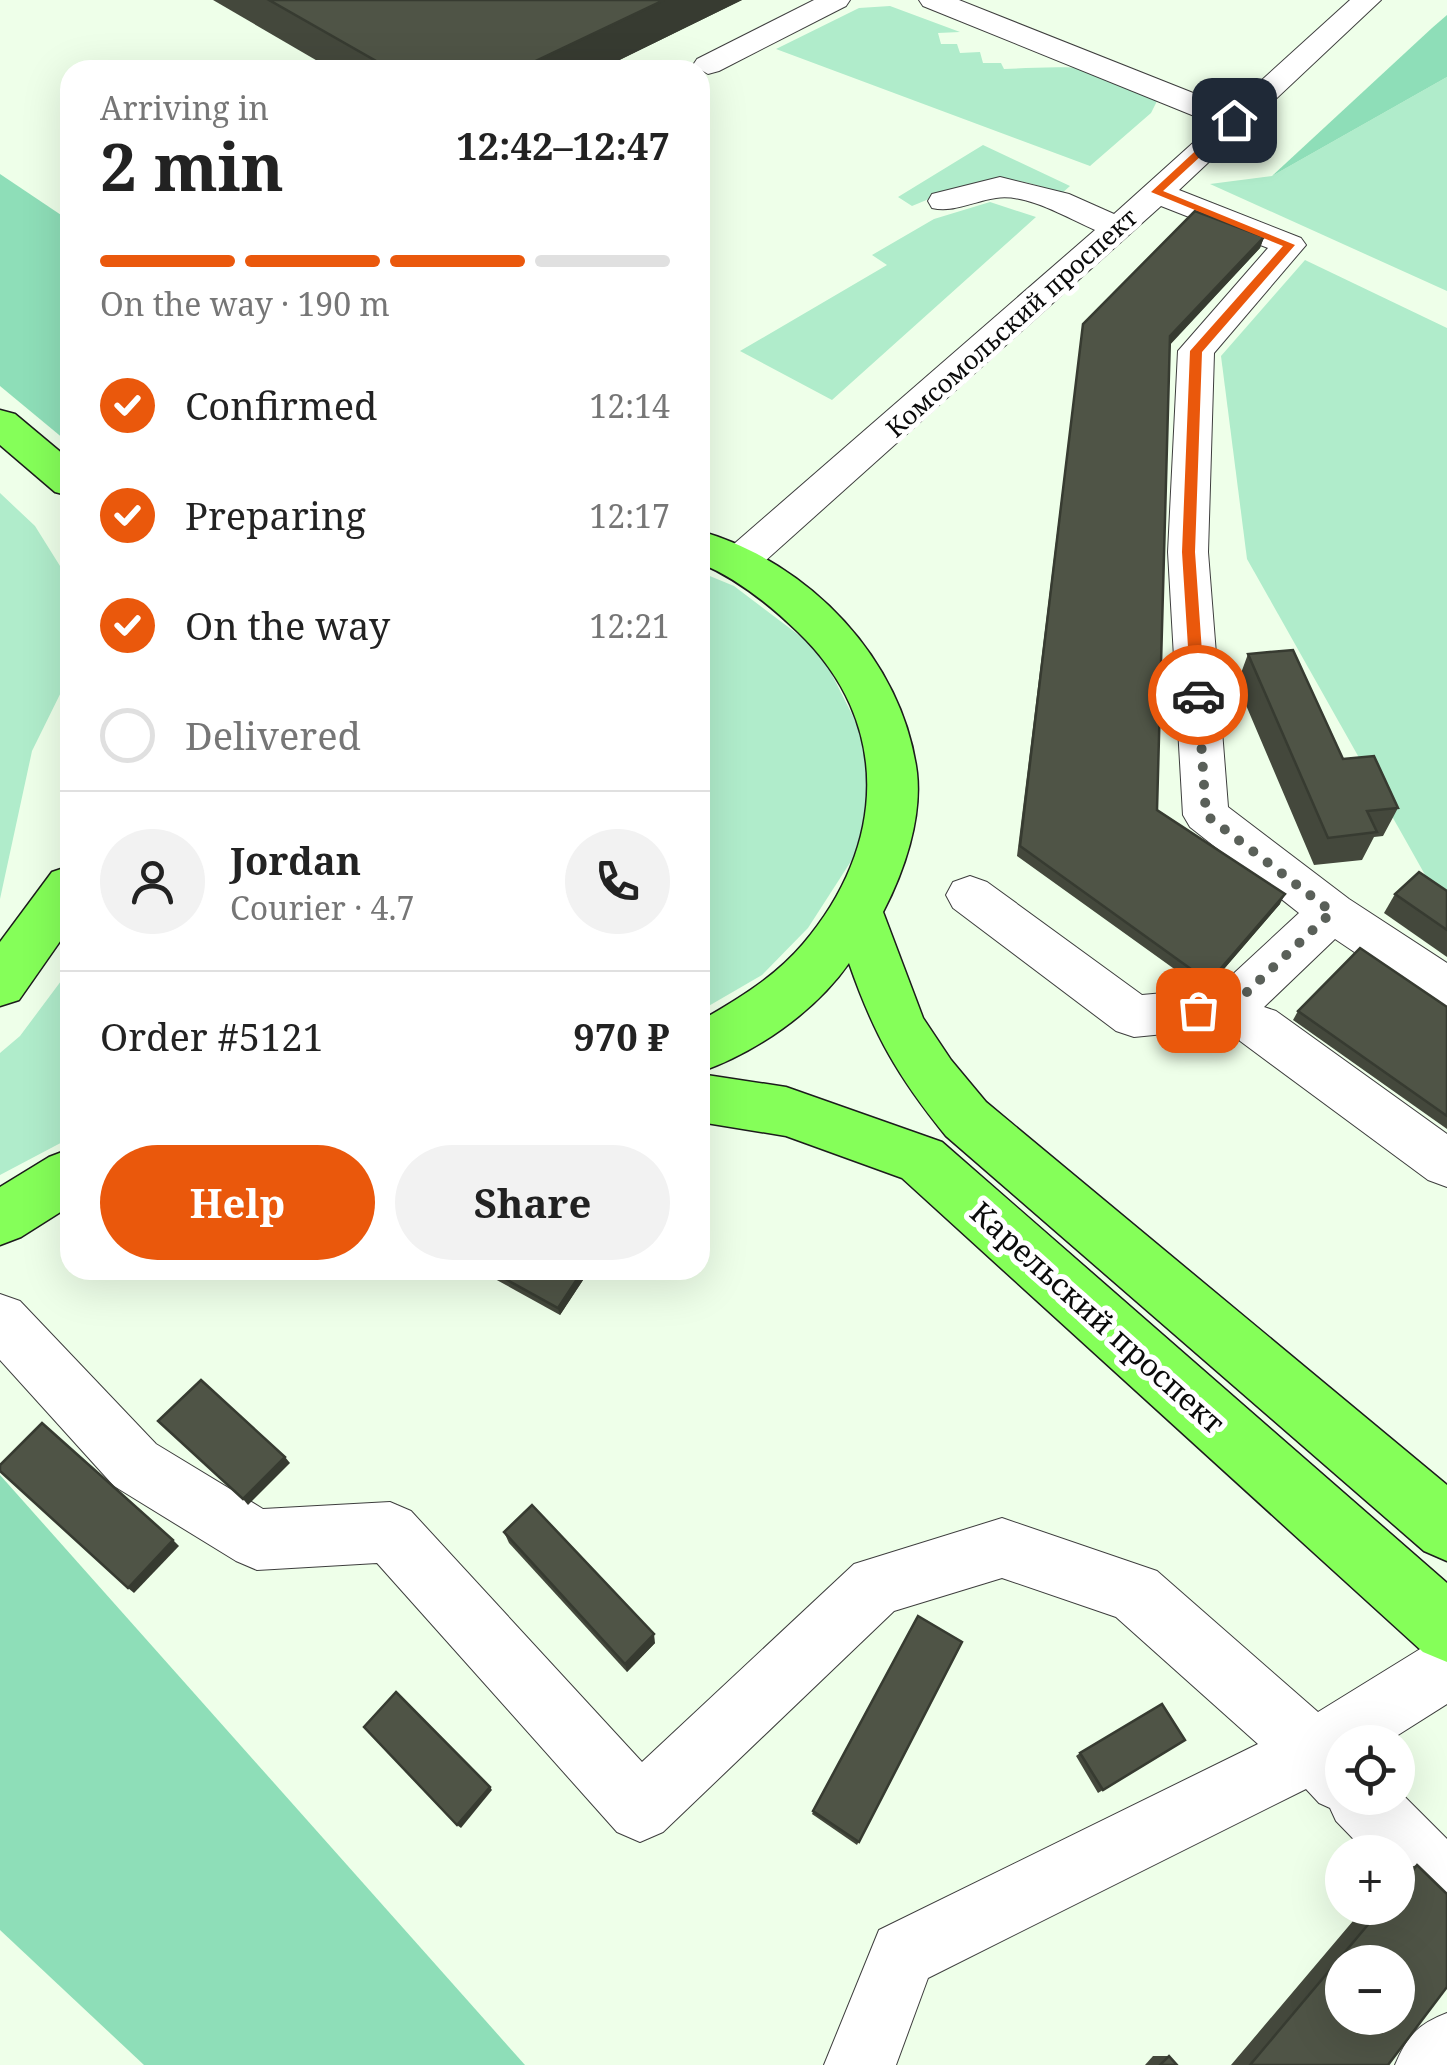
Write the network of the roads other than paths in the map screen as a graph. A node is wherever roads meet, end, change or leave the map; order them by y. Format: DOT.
graph roads {
  1 [pos="836,0"];
  2 [pos="933,0"];
  3 [pos="1367,0"];
  4 [pos="710,65"];
  5 [pos="1234,120"];
  6 [pos="1156,192"];
  7 [pos="944,202"];
  8 [pos="1118,228"];
  9 [pos="0,424"];
  10 [pos="60,474"];
  11 [pos="720,553"];
  12 [pos="970,895"];
  13 [pos="60,900"];
  14 [pos="1332,912"];
  15 [pos="858,915"];
  16 [pos="0,984"];
  17 [pos="1447,989"];
  18 [pos="1258,1026"];
  19 [pos="710,1045"];
  20 [pos="710,1099"];
  21 [pos="1447,1164"];
  22 [pos="60,1181"];
  23 [pos="0,1218"];
  24 [pos="0,1320"];
  25 [pos="1447,1528"];
  26 [pos="1447,1628"];
  27 [pos="1447,1668"];
  28 [pos="1378,1725"];
  29 [pos="1325,1763"];
  30 [pos="1325,1767"];
  31 [pos="1377,1815"];
  32 [pos="1447,1887"];
  33 [pos="1447,2048"];
  34 [pos="860,2065"];
  35 [pos="1432,2065"];
  1 -- 4 [label="street"];
  2 -- 5 [label="street"];
  3 -- 5 [label="street, Комсомольский проспект"];
  5 -- 6 [label="street, Комсомольский проспект"];
  6 -- 8 [label="street, Комсомольский проспект"];
  6 -- 14 [label="street"];
  7 -- 8 [label="street"];
  8 -- 11 [label="street, Комсомольский проспект"];
  9 -- 10 [label="main road"];
  11 -- 15 [label="main road"];
  12 -- 14 [label="street"];
  13 -- 16 [label="main road"];
  14 -- 17 [label="street"];
  15 -- 19 [label="main road"];
  15 -- 25 [label="main road, Карельский проспект"];
  18 -- 21 [label="street"];
  20 -- 26 [label="main road, Карельский проспект"];
  22 -- 23 [label="main road"];
  24 -- 29 [label="street"];
  27 -- 28 [label="street"];
  30 -- 34 [label="street"];
  31 -- 32 [label="street"];
  33 -- 35 [label="street"];
}
